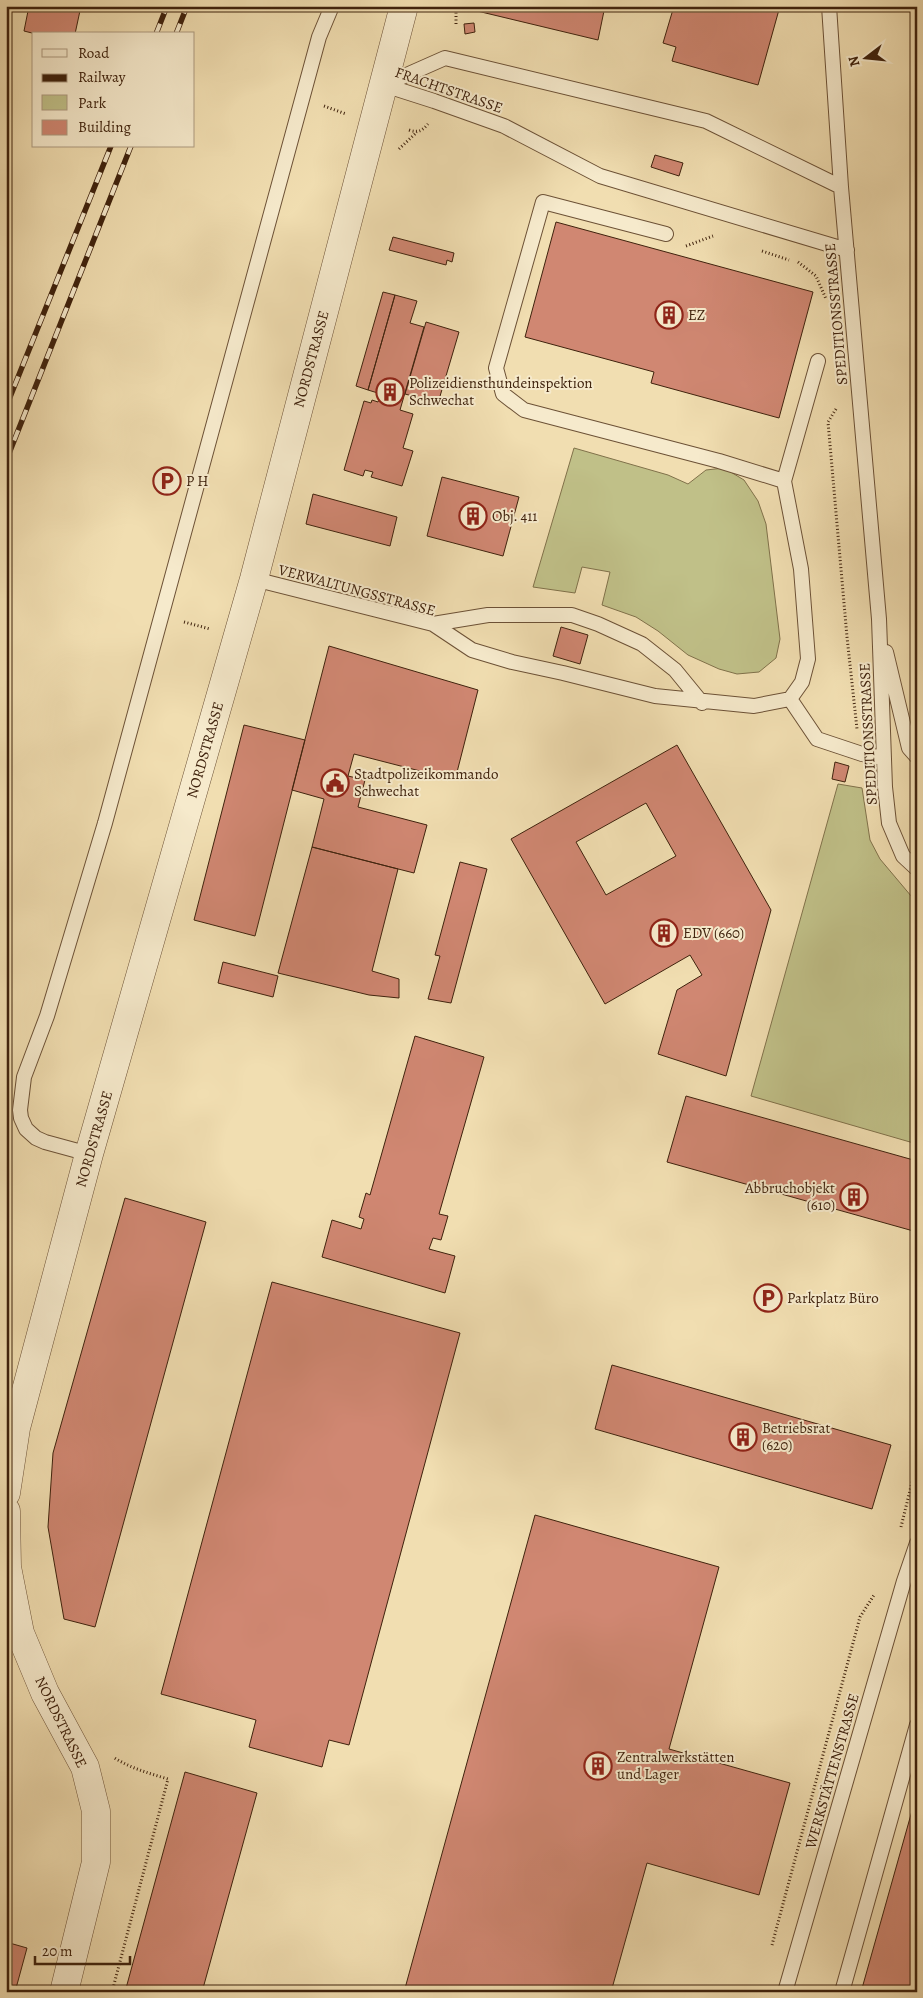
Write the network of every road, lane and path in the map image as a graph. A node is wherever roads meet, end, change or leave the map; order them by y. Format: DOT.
graph roads {
  1 [pos="332,6"];
  2 [pos="404,6"];
  3 [pos="456,6"];
  4 [pos="829,6"];
  5 [pos="456,24"];
  6 [pos="384,85"];
  7 [pos="303,98"];
  8 [pos="352,114"];
  9 [pos="429,124"];
  10 [pos="409,130"];
  11 [pos="417,132"];
  12 [pos="397,151"];
  13 [pos="841,187"];
  14 [pos="666,234"];
  15 [pos="847,250"];
  16 [pos="818,361"];
  17 [pos="784,481"];
  18 [pos="254,579"];
  19 [pos="161,615"];
  20 [pos="879,619"];
  21 [pos="433,624"];
  22 [pos="217,631"];
  23 [pos="790,699"];
  24 [pos="702,702"];
  25 [pos="917,757"];
  26 [pos="884,758"];
  27 [pos="917,869"];
  28 [pos="89,1154"];
  29 [pos="917,1462"];
  30 [pos="6,1493"];
  31 [pos="6,1511"];
  32 [pos="900,1528"];
  33 [pos="917,1543"];
  34 [pos="875,1593"];
  35 [pos="917,1725"];
  36 [pos="106,1752"];
  37 [pos="772,1946"];
  38 [pos="64,1992"];
  39 [pos="112,1992"];
  40 [pos="785,1992"];
  41 [pos="842,1992"];
  1 -- 7 [label="lane"];
  2 -- 6 [label="street, NORDSTRASSE"];
  3 -- 5 [label="path"];
  4 -- 13 [label="lane, SPEDITIONSSTRASSE"];
  6 -- 13 [label="lane, FRACHTSTRASSE"];
  6 -- 15 [label="lane, FRACHTSTRASSE"];
  6 -- 18 [label="street, NORDSTRASSE"];
  7 -- 8 [label="path"];
  7 -- 19 [label="lane"];
  9 -- 11 [label="path"];
  10 -- 11 [label="path"];
  11 -- 12 [label="path"];
  13 -- 15 [label="lane, SPEDITIONSSTRASSE"];
  14 -- 17 [label="lane"];
  15 -- 20 [label="lane, SPEDITIONSSTRASSE"];
  16 -- 17 [label="lane"];
  17 -- 23 [label="lane"];
  18 -- 21 [label="lane, VERWALTUNGSSTRASSE"];
  18 -- 28 [label="street, NORDSTRASSE"];
  19 -- 22 [label="path"];
  19 -- 28 [label="lane"];
  20 -- 25 [label="lane, SPEDITIONSSTRASSE"];
  20 -- 26 [label="lane, SPEDITIONSSTRASSE"];
  21 -- 24 [label="lane, VERWALTUNGSSTRASSE"];
  21 -- 24 [label="lane"];
  23 -- 24 [label="lane, VERWALTUNGSSTRASSE"];
  23 -- 26 [label="lane"];
  26 -- 27 [label="lane, SPEDITIONSSTRASSE"];
  28 -- 30 [label="street, NORDSTRASSE"];
  29 -- 32 [label="path"];
  31 -- 38 [label="street, NORDSTRASSE"];
  33 -- 40 [label="lane, WERKSTÄTTENSTRASSE"];
  34 -- 37 [label="path"];
  35 -- 41 [label="lane"];
  36 -- 39 [label="path"];
}
